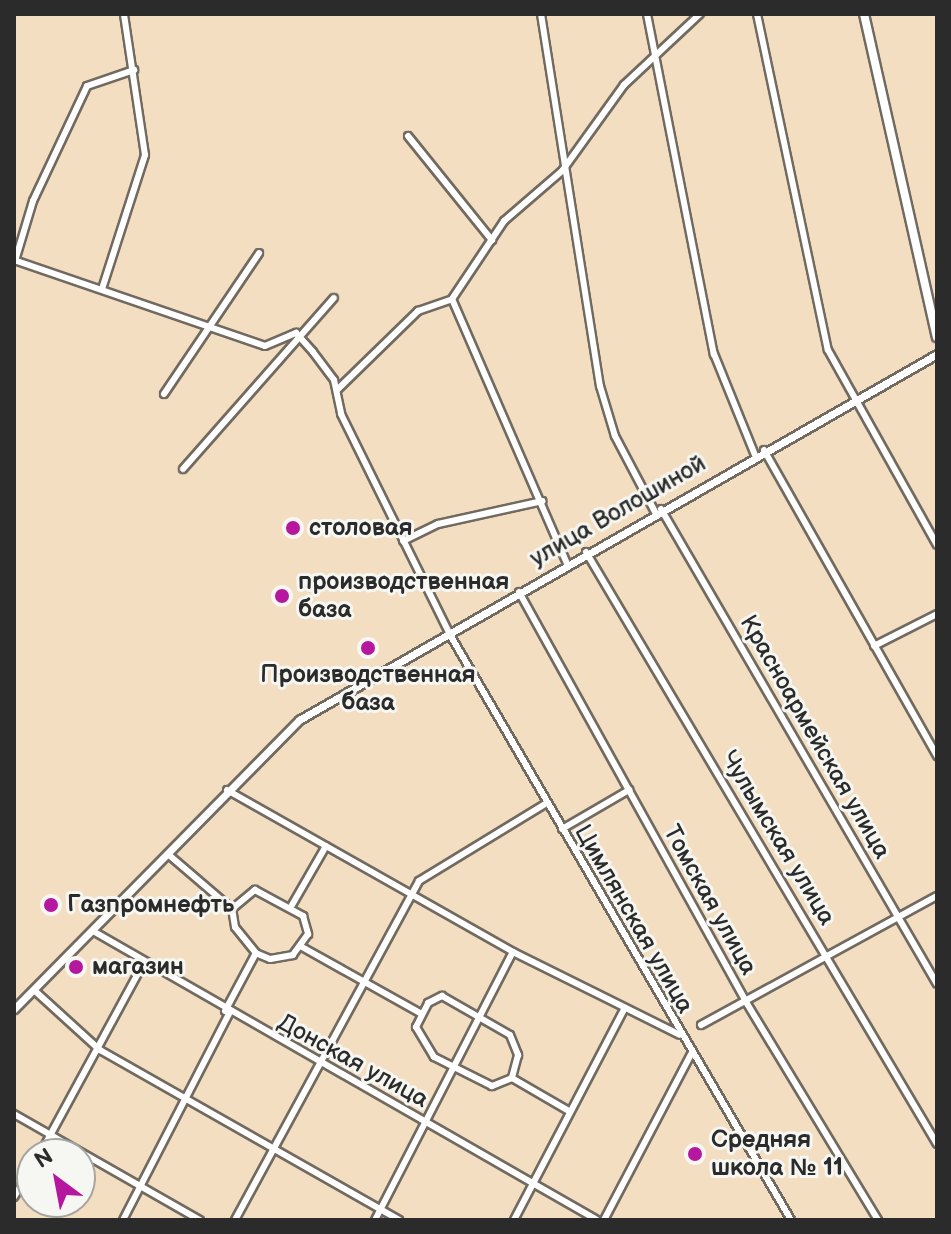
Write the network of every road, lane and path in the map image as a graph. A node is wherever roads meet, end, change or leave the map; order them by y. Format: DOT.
graph roads {
  1 [pos="124,14"];
  2 [pos="541,14"];
  3 [pos="647,14"];
  4 [pos="700,14"];
  5 [pos="757,14"];
  6 [pos="864,14"];
  7 [pos="655,57"];
  8 [pos="134,70"];
  9 [pos="408,136"];
  10 [pos="562,171"];
  11 [pos="492,240"];
  12 [pos="259,253"];
  13 [pos="14,261"];
  14 [pos="102,289"];
  15 [pos="334,298"];
  16 [pos="452,299"];
  17 [pos="212,325"];
  18 [pos="301,337"];
  19 [pos="937,337"];
  20 [pos="937,354"];
  21 [pos="338,389"];
  22 [pos="164,394"];
  23 [pos="854,396"];
  24 [pos="764,450"];
  25 [pos="755,455"];
  26 [pos="183,469"];
  27 [pos="543,501"];
  28 [pos="658,510"];
  29 [pos="403,541"];
  30 [pos="937,545"];
  31 [pos="586,552"];
  32 [pos="567,563"];
  33 [pos="519,592"];
  34 [pos="937,614"];
  35 [pos="449,633"];
  36 [pos="874,646"];
  37 [pos="937,756"];
  38 [pos="227,790"];
  39 [pos="629,790"];
  40 [pos="547,803"];
  41 [pos="562,829"];
  42 [pos="326,846"];
  43 [pos="169,855"];
  44 [pos="412,894"];
  45 [pos="937,896"];
  46 [pos="292,905"];
  47 [pos="232,909"];
  48 [pos="900,920"];
  49 [pos="93,931"];
  50 [pos="302,947"];
  51 [pos="513,952"];
  52 [pos="256,953"];
  53 [pos="830,960"];
  54 [pos="143,964"];
  55 [pos="364,979"];
  56 [pos="937,984"];
  57 [pos="34,990"];
  58 [pos="746,1002"];
  59 [pos="14,1009"];
  60 [pos="624,1010"];
  61 [pos="227,1012"];
  62 [pos="420,1013"];
  63 [pos="479,1017"];
  64 [pos="701,1025"];
  65 [pos="680,1035"];
  66 [pos="100,1050"];
  67 [pos="691,1054"];
  68 [pos="319,1061"];
  69 [pos="453,1068"];
  70 [pos="512,1078"];
  71 [pos="186,1098"];
  72 [pos="569,1111"];
  73 [pos="14,1114"];
  74 [pos="426,1123"];
  75 [pos="51,1135"];
  76 [pos="49,1138"];
  77 [pos="937,1144"];
  78 [pos="272,1148"];
  79 [pos="533,1183"];
  80 [pos="142,1188"];
  81 [pos="380,1209"];
  82 [pos="123,1220"];
  83 [pos="200,1220"];
  84 [pos="235,1220"];
  85 [pos="375,1220"];
  86 [pos="399,1220"];
  87 [pos="514,1220"];
  88 [pos="597,1220"];
  89 [pos="604,1220"];
  90 [pos="791,1220"];
  91 [pos="878,1220"];
  1 -- 8 [label="street"];
  2 -- 10 [label="street, Красноармейская улица"];
  3 -- 7 [label="street"];
  4 -- 7 [label="street"];
  5 -- 23 [label="street"];
  6 -- 19 [label="main road"];
  7 -- 10 [label="street"];
  7 -- 25 [label="street"];
  8 -- 13 [label="street"];
  8 -- 14 [label="street"];
  9 -- 11 [label="street"];
  10 -- 11 [label="street"];
  10 -- 28 [label="street, Красноармейская улица"];
  11 -- 16 [label="street"];
  12 -- 17 [label="street"];
  13 -- 14 [label="street"];
  14 -- 17 [label="street"];
  15 -- 18 [label="street"];
  16 -- 21 [label="street"];
  16 -- 27 [label="street"];
  17 -- 18 [label="street"];
  17 -- 22 [label="street"];
  18 -- 21 [label="street"];
  18 -- 26 [label="street"];
  20 -- 23 [label="street, улица Волошиной"];
  21 -- 29 [label="street, Цимлянская улица"];
  23 -- 24 [label="street, улица Волошиной"];
  23 -- 30 [label="street"];
  24 -- 25 [label="street, улица Волошиной"];
  24 -- 36 [label="street"];
  25 -- 28 [label="street, улица Волошиной"];
  27 -- 29 [label="street"];
  27 -- 32 [label="street"];
  28 -- 31 [label="street, улица Волошиной"];
  28 -- 48 [label="street, Красноармейская улица"];
  29 -- 35 [label="street, Цимлянская улица"];
  31 -- 32 [label="street, улица Волошиной"];
  31 -- 53 [label="street, Чулымская улица"];
  32 -- 33 [label="street, улица Волошиной"];
  33 -- 35 [label="street, улица Волошиной"];
  33 -- 39 [label="street, Томская улица"];
  34 -- 36 [label="street"];
  35 -- 38 [label="street, улица Волошиной"];
  35 -- 40 [label="street, Цимлянская улица"];
  36 -- 37 [label="street"];
  38 -- 42 [label="street"];
  38 -- 43 [label="street, улица Волошиной"];
  39 -- 41 [label="street"];
  39 -- 58 [label="street, Томская улица"];
  40 -- 41 [label="street, Цимлянская улица"];
  40 -- 44 [label="street"];
  41 -- 65 [label="street, Цимлянская улица"];
  42 -- 44 [label="street"];
  42 -- 46 [label="street"];
  43 -- 47 [label="street"];
  43 -- 49 [label="street, улица Волошиной"];
  44 -- 51 [label="street"];
  44 -- 55 [label="street"];
  45 -- 48 [label="street"];
  46 -- 47 [label="street"];
  46 -- 50 [label="street"];
  47 -- 52 [label="street"];
  48 -- 53 [label="street"];
  48 -- 56 [label="street, Красноармейская улица"];
  49 -- 54 [label="street, Донская улица"];
  49 -- 57 [label="street, улица Волошиной"];
  50 -- 52 [label="street"];
  50 -- 55 [label="street"];
  51 -- 60 [label="street"];
  51 -- 63 [label="street"];
  52 -- 61 [label="street"];
  53 -- 58 [label="street"];
  53 -- 77 [label="street, Чулымская улица"];
  54 -- 61 [label="street, Донская улица"];
  54 -- 66 [label="street"];
  55 -- 62 [label="street"];
  55 -- 68 [label="street"];
  57 -- 59 [label="street, улица Волошиной"];
  57 -- 66 [label="street"];
  58 -- 64 [label="street"];
  58 -- 91 [label="street, Томская улица"];
  60 -- 65 [label="street"];
  60 -- 72 [label="street"];
  61 -- 68 [label="street, Донская улица"];
  61 -- 71 [label="street"];
  62 -- 63 [label="street"];
  62 -- 69 [label="street"];
  63 -- 69 [label="street"];
  63 -- 70 [label="street"];
  65 -- 67 [label="street, Цимлянская улица"];
  66 -- 71 [label="street"];
  66 -- 75 [label="street"];
  67 -- 89 [label="street"];
  67 -- 90 [label="street, Цимлянская улица"];
  68 -- 74 [label="street, Донская улица"];
  68 -- 78 [label="street"];
  69 -- 70 [label="street"];
  69 -- 74 [label="street"];
  70 -- 72 [label="street"];
  71 -- 78 [label="street"];
  71 -- 80 [label="street"];
  72 -- 79 [label="street"];
  73 -- 75 [label="street"];
  74 -- 79 [label="street, Донская улица"];
  74 -- 81 [label="street"];
  75 -- 76 [label="street"];
  75 -- 80 [label="street"];
  78 -- 81 [label="street"];
  78 -- 84 [label="street"];
  79 -- 87 [label="street"];
  79 -- 88 [label="street, Донская улица"];
  80 -- 82 [label="street"];
  80 -- 83 [label="street"];
  81 -- 85 [label="street"];
  81 -- 86 [label="street"];
}
